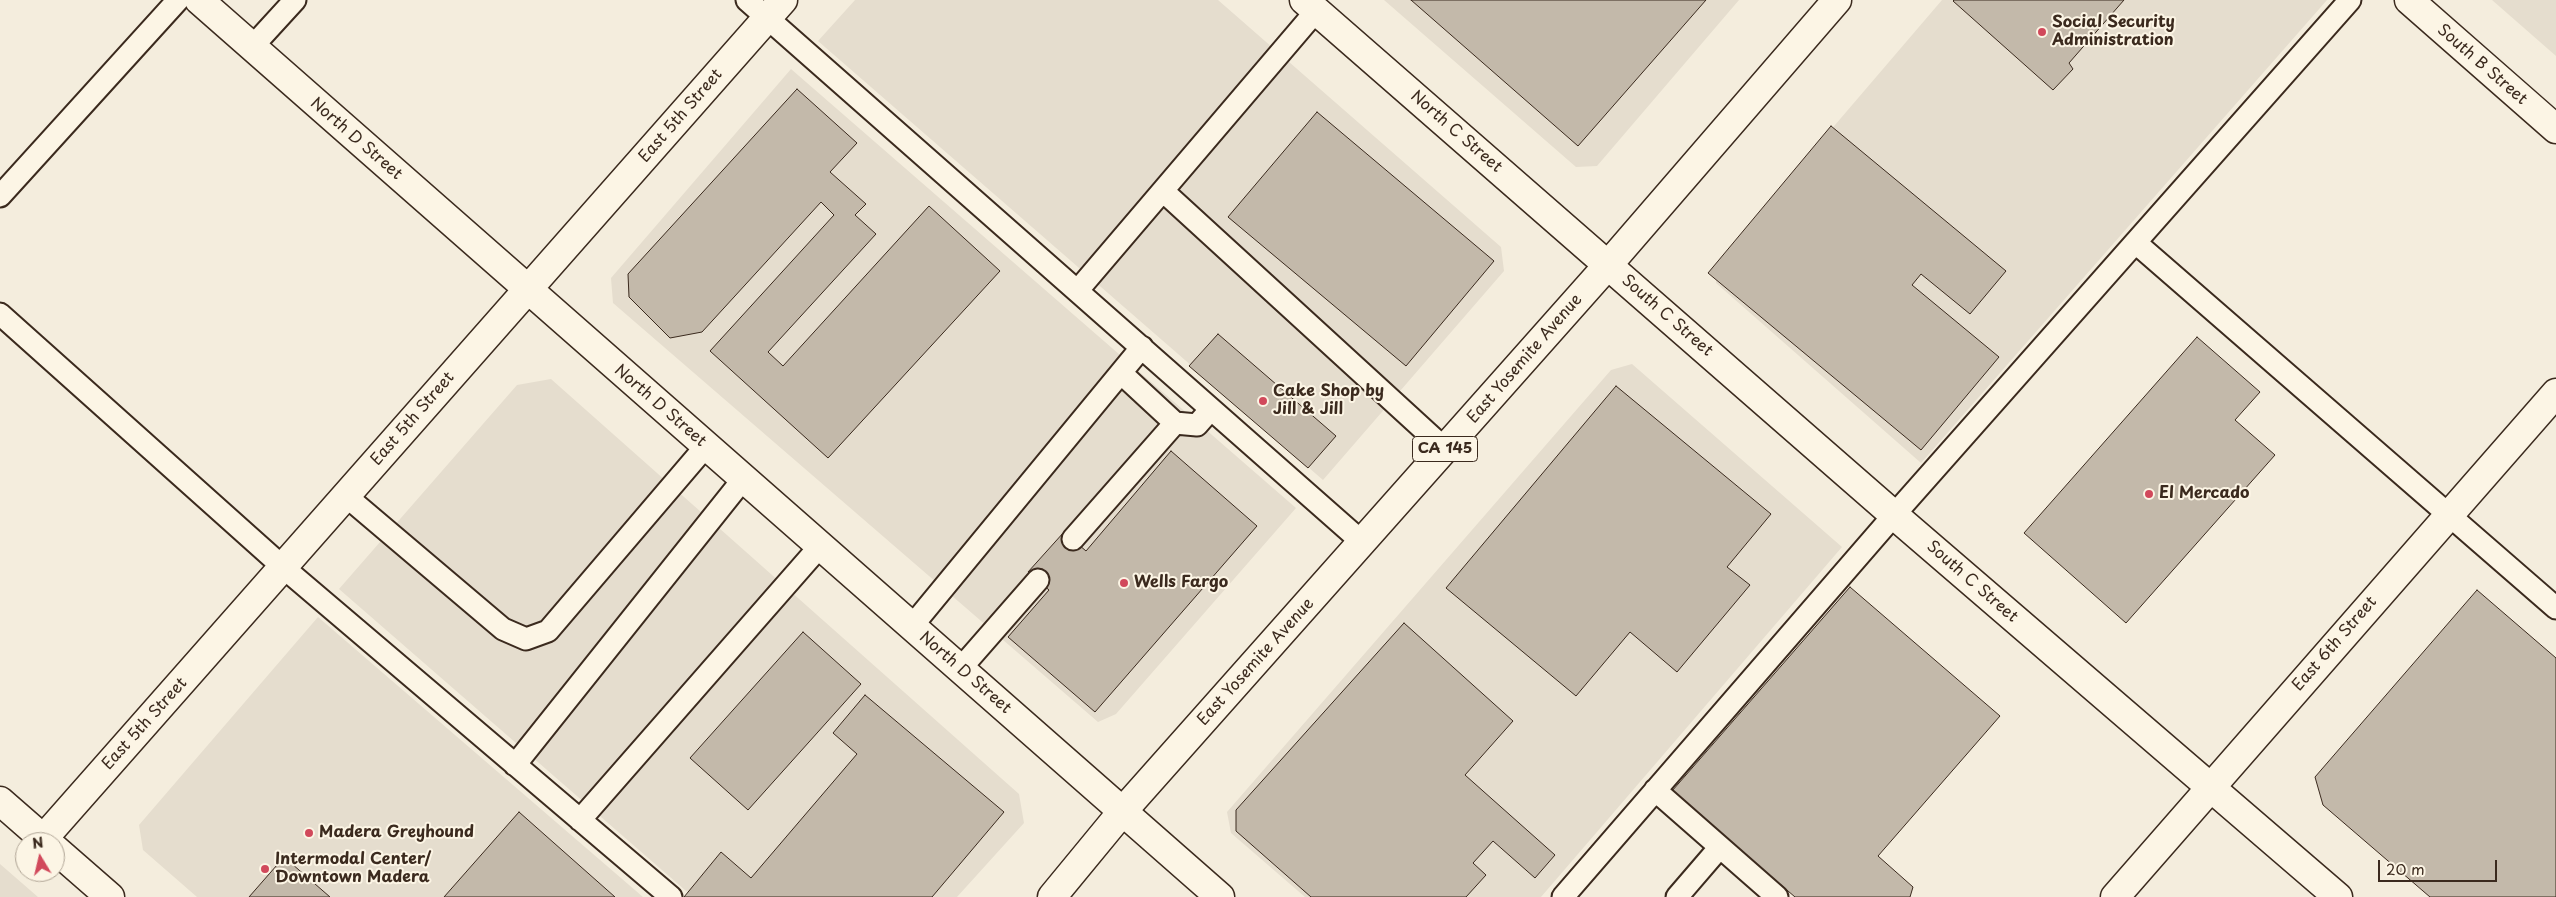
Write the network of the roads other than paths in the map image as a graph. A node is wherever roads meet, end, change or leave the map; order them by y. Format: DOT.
graph roads {
  1 [pos="178,0"];
  2 [pos="199,0"];
  3 [pos="295,0"];
  4 [pos="747,0"];
  5 [pos="1837,0"];
  6 [pos="2350,0"];
  7 [pos="2409,0"];
  8 [pos="1310,5"];
  9 [pos="775,9"];
  10 [pos="252,47"];
  11 [pos="2556,129"];
  12 [pos="1163,191"];
  13 [pos="0,196"];
  14 [pos="2136,243"];
  15 [pos="1608,265"];
  16 [pos="527,289"];
  17 [pos="1078,290"];
  18 [pos="0,314"];
  19 [pos="1142,347"];
  20 [pos="1121,372"];
  21 [pos="2556,393"];
  22 [pos="1211,409"];
  23 [pos="1175,423"];
  24 [pos="706,446"];
  25 [pos="1445,449"];
  26 [pos="744,478"];
  27 [pos="346,496"];
  28 [pos="2448,514"];
  29 [pos="1894,515"];
  30 [pos="1076,542"];
  31 [pos="1362,542"];
  32 [pos="821,545"];
  33 [pos="284,568"];
  34 [pos="1036,586"];
  35 [pos="2556,608"];
  36 [pos="912,626"];
  37 [pos="961,668"];
  38 [pos="515,766"];
  39 [pos="2210,787"];
  40 [pos="1655,790"];
  41 [pos="0,800"];
  42 [pos="1122,812"];
  43 [pos="580,820"];
  44 [pos="36,832"];
  45 [pos="57,832"];
  46 [pos="1720,847"];
  47 [pos="65,858"];
  48 [pos="110,897"];
  49 [pos="671,897"];
  50 [pos="1052,897"];
  51 [pos="1220,897"];
  52 [pos="1563,897"];
  53 [pos="1677,897"];
  54 [pos="1777,897"];
  55 [pos="2115,897"];
  56 [pos="2338,897"];
  1 -- 13 [label="lane"];
  2 -- 10 [label="street, North D Street"];
  3 -- 10 [label="lane"];
  4 -- 9 [label="lane"];
  5 -- 15 [label="street, East Yosemite Avenue / CA 145"];
  6 -- 14 [label="lane"];
  7 -- 11 [label="street, South B Street"];
  8 -- 12 [label="lane"];
  8 -- 15 [label="street, North C Street"];
  9 -- 16 [label="street, East 5th Street"];
  9 -- 17 [label="lane"];
  10 -- 16 [label="street, North D Street"];
  12 -- 17 [label="lane"];
  12 -- 25 [label="lane"];
  14 -- 28 [label="lane"];
  14 -- 29 [label="lane"];
  15 -- 25 [label="street, East Yosemite Avenue / CA 145"];
  15 -- 29 [label="street, South C Street"];
  16 -- 24 [label="street, North D Street"];
  16 -- 27 [label="street, East 5th Street"];
  17 -- 19 [label="lane"];
  18 -- 33 [label="lane"];
  19 -- 20 [label="lane"];
  19 -- 22 [label="lane"];
  20 -- 23 [label="lane"];
  20 -- 36 [label="lane"];
  21 -- 28 [label="street, East 6th Street"];
  22 -- 23 [label="lane"];
  22 -- 31 [label="lane"];
  23 -- 30 [label="lane"];
  24 -- 26 [label="street, North D Street"];
  24 -- 27 [label="lane"];
  25 -- 31 [label="street, East Yosemite Avenue / CA 145"];
  26 -- 32 [label="street, North D Street"];
  26 -- 38 [label="lane"];
  27 -- 33 [label="street, East 5th Street"];
  28 -- 35 [label="lane"];
  28 -- 39 [label="street, East 6th Street"];
  29 -- 39 [label="street, South C Street"];
  29 -- 40 [label="lane"];
  31 -- 42 [label="street, East Yosemite Avenue / CA 145"];
  32 -- 36 [label="street, North D Street"];
  32 -- 43 [label="lane"];
  33 -- 38 [label="lane"];
  33 -- 45 [label="street, East 5th Street"];
  34 -- 37 [label="lane"];
  36 -- 37 [label="street, North D Street"];
  37 -- 42 [label="street, North D Street"];
  38 -- 43 [label="lane"];
  39 -- 55 [label="street, East 6th Street"];
  39 -- 56 [label="street, South C Street"];
  40 -- 46 [label="lane"];
  40 -- 52 [label="lane"];
  41 -- 44 [label="street"];
  42 -- 50 [label="street, East Yosemite Avenue / CA 145"];
  42 -- 51 [label="street, North D Street"];
  43 -- 49 [label="lane"];
  46 -- 53 [label="lane"];
  46 -- 54 [label="lane"];
  47 -- 48 [label="street"];
}
